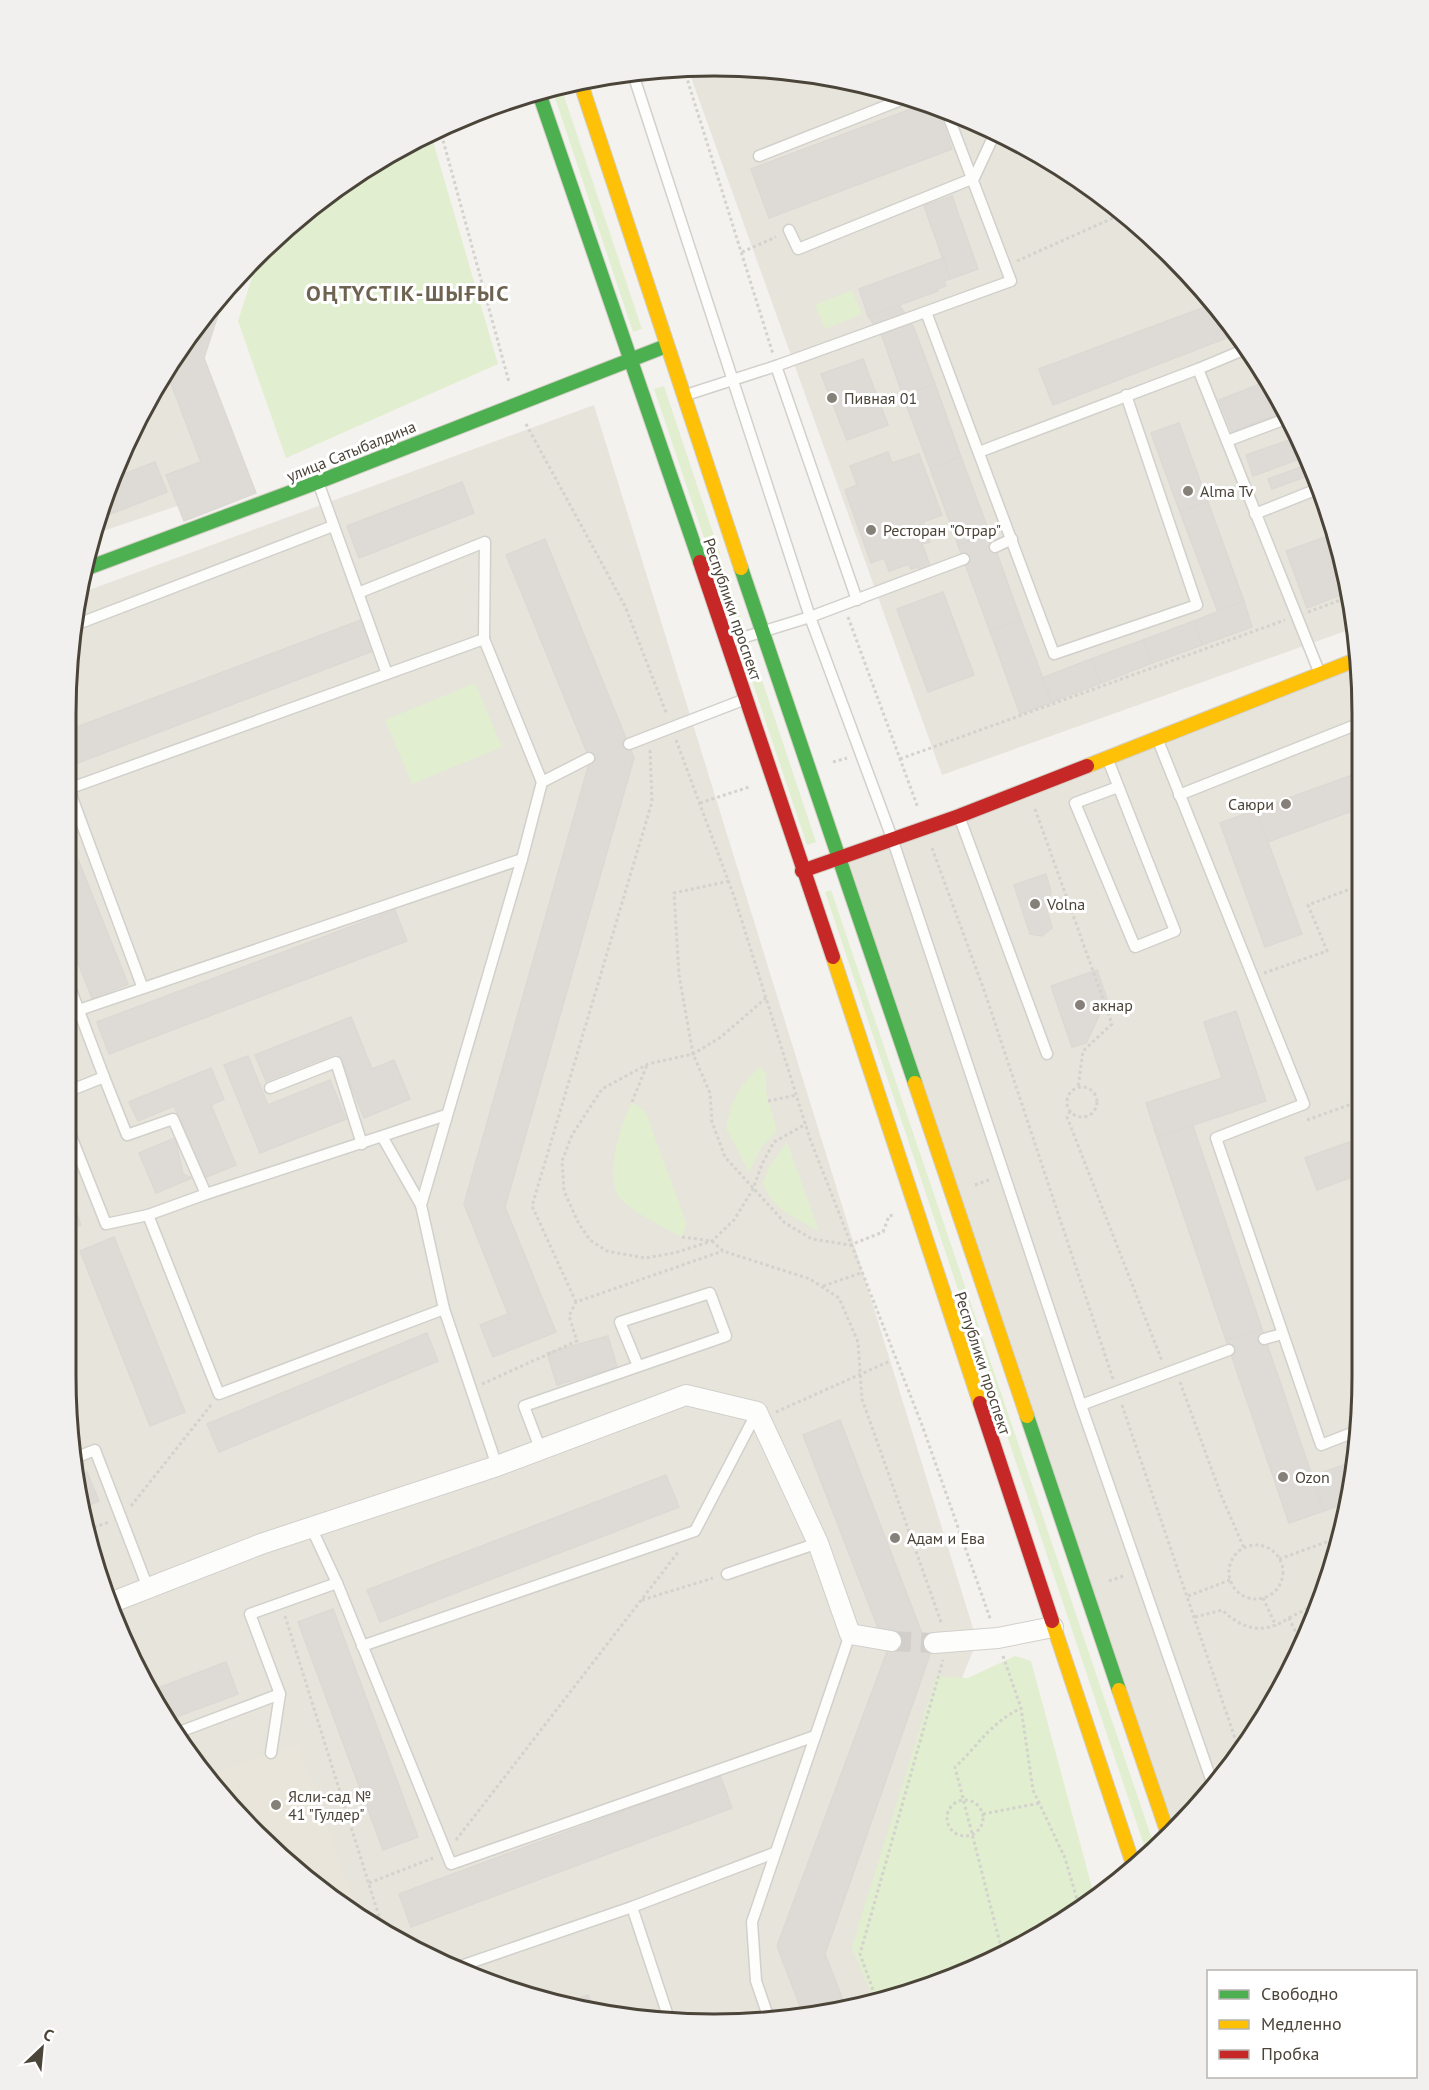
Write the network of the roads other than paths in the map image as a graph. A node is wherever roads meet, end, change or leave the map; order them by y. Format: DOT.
graph roads {
  1 [pos="635,82"];
  2 [pos="583,91"];
  3 [pos="541,100"];
  4 [pos="895,102"];
  5 [pos="951,122"];
  6 [pos="992,140"];
  7 [pos="759,156"];
  8 [pos="974,178"];
  9 [pos="789,230"];
  10 [pos="926,312"];
  11 [pos="666,346"];
  12 [pos="1239,352"];
  13 [pos="628,358"];
  14 [pos="776,366"];
  15 [pos="1198,369"];
  16 [pos="733,380"];
  17 [pos="1126,395"];
  18 [pos="683,396"];
  19 [pos="1281,421"];
  20 [pos="1227,441"];
  21 [pos="979,452"];
  22 [pos="318,482"];
  23 [pos="1312,491"];
  24 [pos="1254,514"];
  25 [pos="333,526"];
  26 [pos="1012,539"];
  27 [pos="995,547"];
  28 [pos="964,559"];
  29 [pos="94,567"];
  30 [pos="358,593"];
  31 [pos="856,600"];
  32 [pos="810,617"];
  33 [pos="84,622"];
  34 [pos="763,632"];
  35 [pos="484,639"];
  36 [pos="728,643"];
  37 [pos="1350,662"];
  38 [pos="387,674"];
  39 [pos="1320,674"];
  40 [pos="747,699"];
  41 [pos="1352,726"];
  42 [pos="1157,738"];
  43 [pos="629,744"];
  44 [pos="589,758"];
  45 [pos="1107,758"];
  46 [pos="542,782"];
  47 [pos="76,784"];
  48 [pos="1118,786"];
  49 [pos="1179,795"];
  50 [pos="76,811"];
  51 [pos="959,816"];
  52 [pos="892,838"];
  53 [pos="840,858"];
  54 [pos="522,859"];
  55 [pos="802,871"];
  56 [pos="142,986"];
  57 [pos="76,1002"];
  58 [pos="79,1010"];
  59 [pos="1047,1054"];
  60 [pos="104,1077"];
  61 [pos="76,1088"];
  62 [pos="270,1088"];
  63 [pos="446,1115"];
  64 [pos="383,1138"];
  65 [pos="362,1144"];
  66 [pos="76,1149"];
  67 [pos="207,1194"];
  68 [pos="421,1205"];
  69 [pos="148,1215"];
  70 [pos="444,1309"];
  71 [pos="1282,1334"];
  72 [pos="1264,1340"];
  73 [pos="1229,1350"];
  74 [pos="638,1366"];
  75 [pos="1081,1405"];
  76 [pos="759,1415"];
  77 [pos="1349,1434"];
  78 [pos="540,1448"];
  79 [pos="82,1455"];
  80 [pos="498,1466"];
  81 [pos="311,1527"];
  82 [pos="818,1543"];
  83 [pos="727,1574"];
  84 [pos="337,1583"];
  85 [pos="148,1588"];
  86 [pos="117,1600"];
  87 [pos="1053,1628"];
  88 [pos="850,1634"];
  89 [pos="891,1641"];
  90 [pos="941,1643"];
  91 [pos="362,1646"];
  92 [pos="280,1694"];
  93 [pos="184,1730"];
  94 [pos="815,1736"];
  95 [pos="271,1753"];
  96 [pos="1210,1777"];
  97 [pos="1166,1827"];
  98 [pos="774,1853"];
  99 [pos="1131,1858"];
  100 [pos="632,1907"];
  101 [pos="467,1964"];
  102 [pos="666,2011"];
  103 [pos="766,2011"];
  1 -- 16 [label="lane"];
  2 -- 11 [label="main road, Республики проспект"];
  3 -- 13 [label="main road, Республики проспект"];
  4 -- 7 [label="lane"];
  5 -- 8 [label="lane"];
  6 -- 8 [label="lane"];
  8 -- 9 [label="lane"];
  8 -- 10 [label="lane"];
  10 -- 14 [label="lane"];
  10 -- 21 [label="lane"];
  11 -- 13 [label="main road"];
  11 -- 18 [label="main road, Республики проспект"];
  12 -- 15 [label="lane"];
  13 -- 22 [label="main road, улица Сатыбалдина"];
  13 -- 36 [label="main road, Республики проспект"];
  14 -- 16 [label="lane"];
  14 -- 31 [label="lane"];
  15 -- 17 [label="lane"];
  15 -- 20 [label="lane"];
  16 -- 18 [label="lane"];
  16 -- 32 [label="lane"];
  17 -- 21 [label="lane"];
  17 -- 26 [label="lane"];
  18 -- 34 [label="main road, Республики проспект"];
  19 -- 20 [label="lane"];
  20 -- 24 [label="lane"];
  21 -- 26 [label="lane"];
  22 -- 25 [label="lane"];
  22 -- 29 [label="main road, улица Сатыбалдина"];
  23 -- 24 [label="lane"];
  24 -- 39 [label="lane"];
  25 -- 30 [label="lane"];
  25 -- 33 [label="lane"];
  26 -- 27 [label="lane"];
  28 -- 31 [label="lane"];
  30 -- 35 [label="lane"];
  30 -- 38 [label="lane"];
  31 -- 32 [label="lane"];
  32 -- 34 [label="lane"];
  32 -- 52 [label="lane"];
  34 -- 36 [label="lane"];
  34 -- 53 [label="main road, Республики проспект"];
  35 -- 38 [label="lane"];
  35 -- 46 [label="lane"];
  36 -- 40 [label="main road, Республики проспект"];
  37 -- 39 [label="main road"];
  38 -- 47 [label="lane"];
  39 -- 42 [label="main road"];
  40 -- 43 [label="lane"];
  40 -- 55 [label="main road, Республики проспект"];
  41 -- 49 [label="lane"];
  42 -- 45 [label="main road"];
  42 -- 49 [label="lane"];
  44 -- 46 [label="lane"];
  45 -- 48 [label="lane"];
  45 -- 51 [label="main road"];
  46 -- 54 [label="lane"];
  48 -- 48 [label="lane"];
  49 -- 71 [label="lane"];
  50 -- 56 [label="lane"];
  51 -- 52 [label="main road"];
  51 -- 59 [label="lane"];
  52 -- 53 [label="main road"];
  52 -- 75 [label="lane"];
  53 -- 55 [label="main road"];
  53 -- 97 [label="main road, Республики проспект"];
  54 -- 56 [label="lane"];
  54 -- 63 [label="lane"];
  55 -- 87 [label="main road, Республики проспект"];
  56 -- 58 [label="lane"];
  57 -- 58 [label="lane"];
  58 -- 60 [label="lane"];
  60 -- 61 [label="lane"];
  60 -- 67 [label="lane"];
  62 -- 65 [label="lane"];
  63 -- 64 [label="lane"];
  63 -- 68 [label="lane"];
  64 -- 65 [label="lane"];
  64 -- 68 [label="lane"];
  65 -- 67 [label="lane"];
  66 -- 69 [label="lane"];
  67 -- 69 [label="lane"];
  68 -- 70 [label="lane"];
  69 -- 70 [label="lane"];
  70 -- 80 [label="lane"];
  71 -- 72 [label="lane"];
  71 -- 77 [label="lane"];
  73 -- 75 [label="lane"];
  74 -- 74 [label="lane"];
  74 -- 78 [label="lane"];
  75 -- 96 [label="lane"];
  76 -- 78 [label="street"];
  76 -- 82 [label="street"];
  76 -- 91 [label="lane"];
  78 -- 80 [label="street"];
  79 -- 85 [label="lane"];
  80 -- 81 [label="street"];
  81 -- 84 [label="lane"];
  81 -- 85 [label="street"];
  82 -- 83 [label="lane"];
  82 -- 88 [label="street"];
  84 -- 91 [label="lane"];
  84 -- 92 [label="lane"];
  85 -- 86 [label="street"];
  87 -- 90 [label="street"];
  87 -- 99 [label="main road, Республики проспект"];
  88 -- 89 [label="street"];
  88 -- 94 [label="lane"];
  91 -- 94 [label="lane"];
  92 -- 93 [label="lane"];
  92 -- 95 [label="lane"];
  94 -- 98 [label="lane"];
  98 -- 100 [label="lane"];
  98 -- 103 [label="lane"];
  100 -- 101 [label="lane"];
  100 -- 102 [label="lane"];
}
